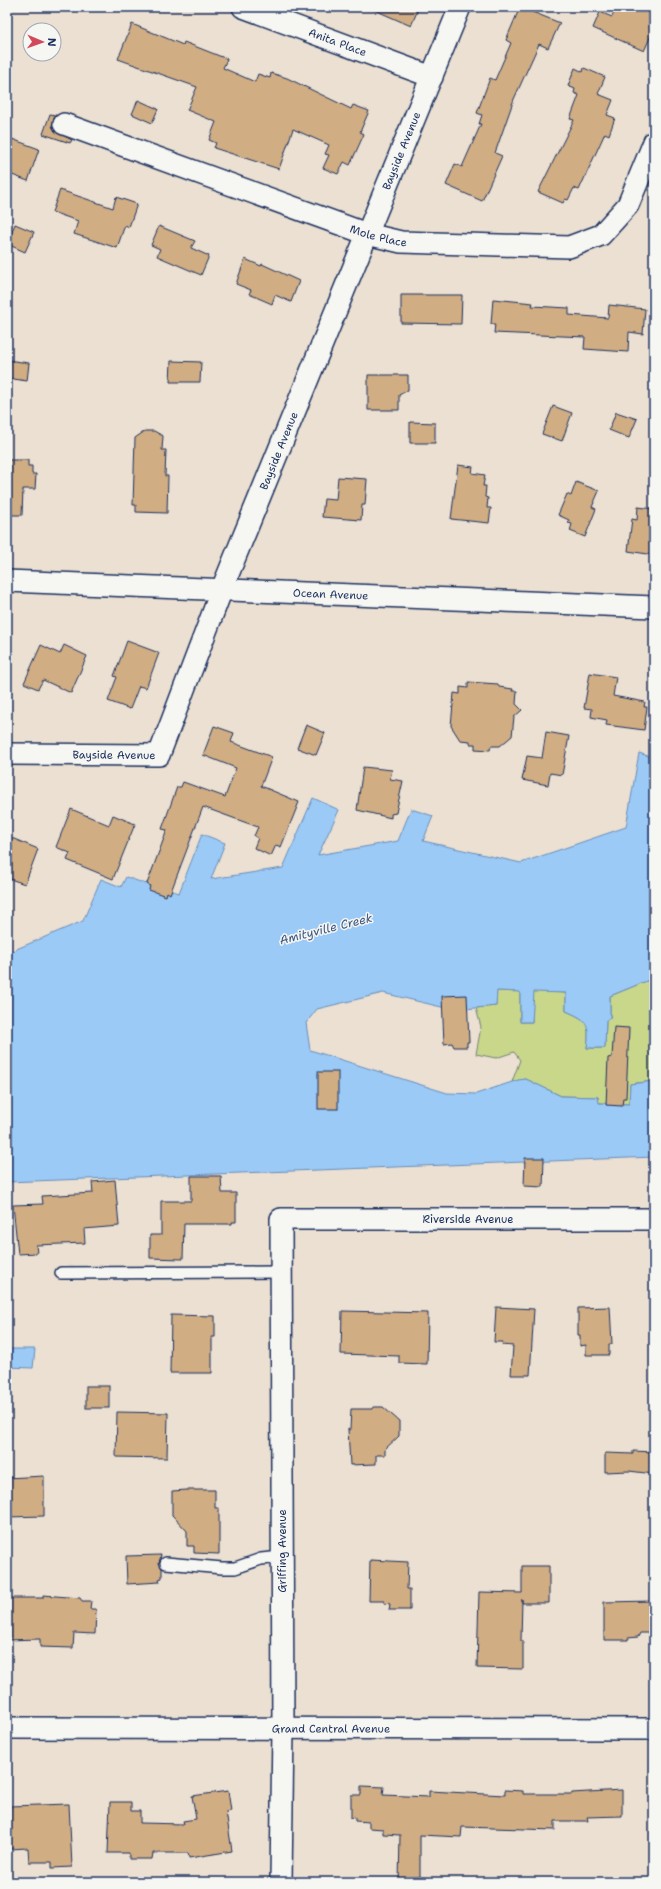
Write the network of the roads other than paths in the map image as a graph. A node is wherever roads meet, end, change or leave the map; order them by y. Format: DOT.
graph roads {
  1 [pos="243,7"];
  2 [pos="460,7"];
  3 [pos="432,77"];
  4 [pos="64,124"];
  5 [pos="654,142"];
  6 [pos="367,234"];
  7 [pos="7,580"];
  8 [pos="222,589"];
  9 [pos="654,608"];
  10 [pos="7,754"];
  11 [pos="281,1219"];
  12 [pos="654,1219"];
  13 [pos="281,1272"];
  14 [pos="60,1273"];
  15 [pos="282,1557"];
  16 [pos="166,1563"];
  17 [pos="7,1728"];
  18 [pos="283,1728"];
  19 [pos="654,1729"];
  20 [pos="281,1882"];
  1 -- 3 [label="street, Anita Place"];
  2 -- 3 [label="street, Bayside Avenue"];
  3 -- 6 [label="street, Bayside Avenue"];
  4 -- 6 [label="street, Mole Place"];
  5 -- 6 [label="street, Mole Place"];
  6 -- 8 [label="street, Bayside Avenue"];
  7 -- 8 [label="street, Ocean Avenue"];
  8 -- 9 [label="street, Ocean Avenue"];
  8 -- 10 [label="street, Bayside Avenue"];
  11 -- 12 [label="street, Riverside Avenue"];
  11 -- 13 [label="street, Griffing Avenue"];
  13 -- 14 [label="lane"];
  13 -- 15 [label="street, Griffing Avenue"];
  15 -- 16 [label="lane"];
  15 -- 18 [label="street, Griffing Avenue"];
  17 -- 18 [label="street, Grand Central Avenue"];
  18 -- 19 [label="street, Grand Central Avenue"];
  18 -- 20 [label="street, Griffing Avenue"];
}
